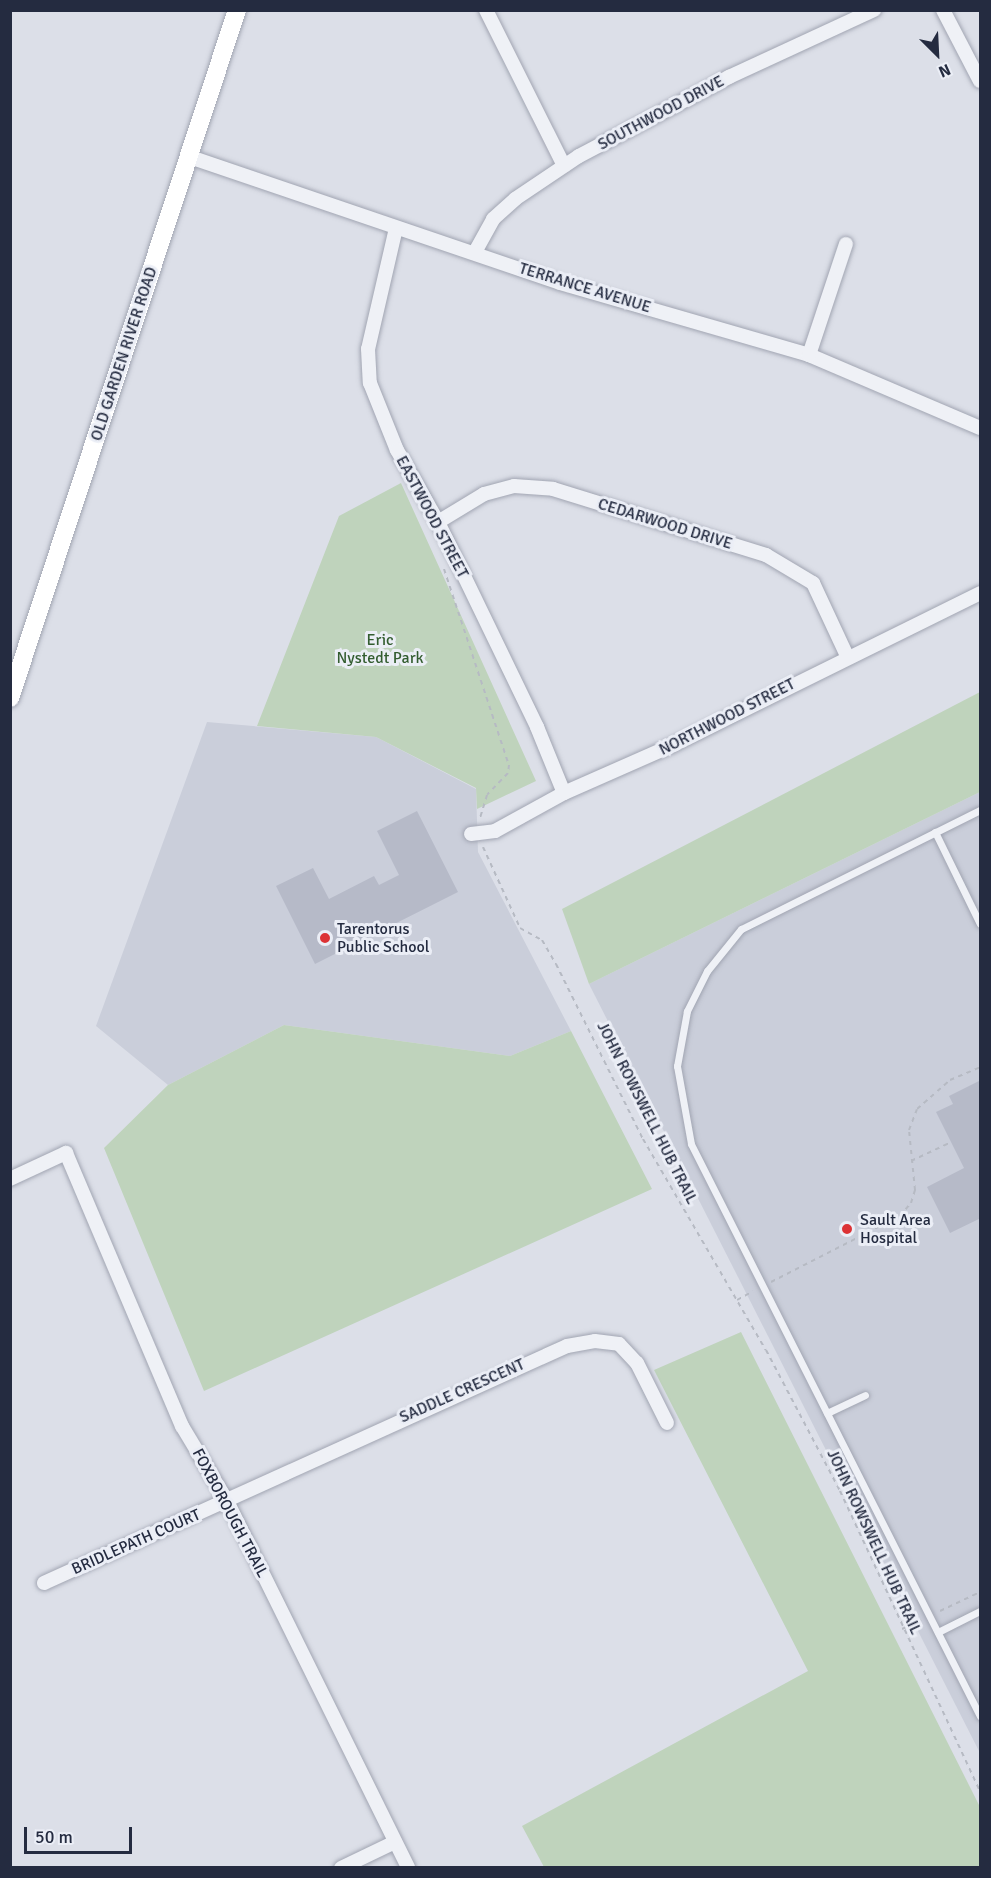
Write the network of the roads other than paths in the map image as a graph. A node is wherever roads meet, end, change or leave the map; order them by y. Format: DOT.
graph roads {
  1 [pos="237,10"];
  2 [pos="486,10"];
  3 [pos="874,10"];
  4 [pos="943,10"];
  5 [pos="981,81"];
  6 [pos="187,156"];
  7 [pos="564,166"];
  8 [pos="396,228"];
  9 [pos="846,244"];
  10 [pos="475,252"];
  11 [pos="809,355"];
  12 [pos="981,428"];
  13 [pos="438,522"];
  14 [pos="981,593"];
  15 [pos="847,656"];
  16 [pos="10,698"];
  17 [pos="564,794"];
  18 [pos="981,810"];
  19 [pos="935,832"];
  20 [pos="476,833"];
  21 [pos="981,924"];
  22 [pos="10,1179"];
  23 [pos="865,1395"];
  24 [pos="827,1413"];
  25 [pos="667,1423"];
  26 [pos="227,1501"];
  27 [pos="44,1583"];
  28 [pos="981,1611"];
  29 [pos="938,1632"];
  30 [pos="981,1716"];
  31 [pos="395,1842"];
  32 [pos="341,1868"];
  33 [pos="408,1868"];
  1 -- 6 [label="main road, OLD GARDEN RIVER ROAD"];
  2 -- 7 [label="street"];
  3 -- 7 [label="street, SOUTHWOOD DRIVE"];
  4 -- 5 [label="street"];
  6 -- 8 [label="street, TERRANCE AVENUE"];
  6 -- 16 [label="main road, OLD GARDEN RIVER ROAD"];
  7 -- 10 [label="street, SOUTHWOOD DRIVE"];
  8 -- 10 [label="street, TERRANCE AVENUE"];
  8 -- 13 [label="street, EASTWOOD STREET"];
  9 -- 11 [label="street"];
  10 -- 11 [label="street, TERRANCE AVENUE"];
  11 -- 12 [label="street, TERRANCE AVENUE"];
  13 -- 15 [label="street, CEDARWOOD DRIVE"];
  13 -- 17 [label="street, EASTWOOD STREET"];
  14 -- 15 [label="street, NORTHWOOD STREET"];
  15 -- 17 [label="street, NORTHWOOD STREET"];
  17 -- 20 [label="street, NORTHWOOD STREET"];
  18 -- 19 [label="lane"];
  19 -- 21 [label="lane"];
  19 -- 24 [label="lane"];
  22 -- 26 [label="street, FOXBOROUGH TRAIL"];
  23 -- 24 [label="lane"];
  24 -- 29 [label="lane"];
  25 -- 26 [label="street, SADDLE CRESCENT"];
  26 -- 27 [label="street, BRIDLEPATH COURT"];
  26 -- 31 [label="street, FOXBOROUGH TRAIL"];
  28 -- 29 [label="lane"];
  29 -- 30 [label="lane"];
  31 -- 32 [label="street"];
  31 -- 33 [label="street, FOXBOROUGH TRAIL"];
}
